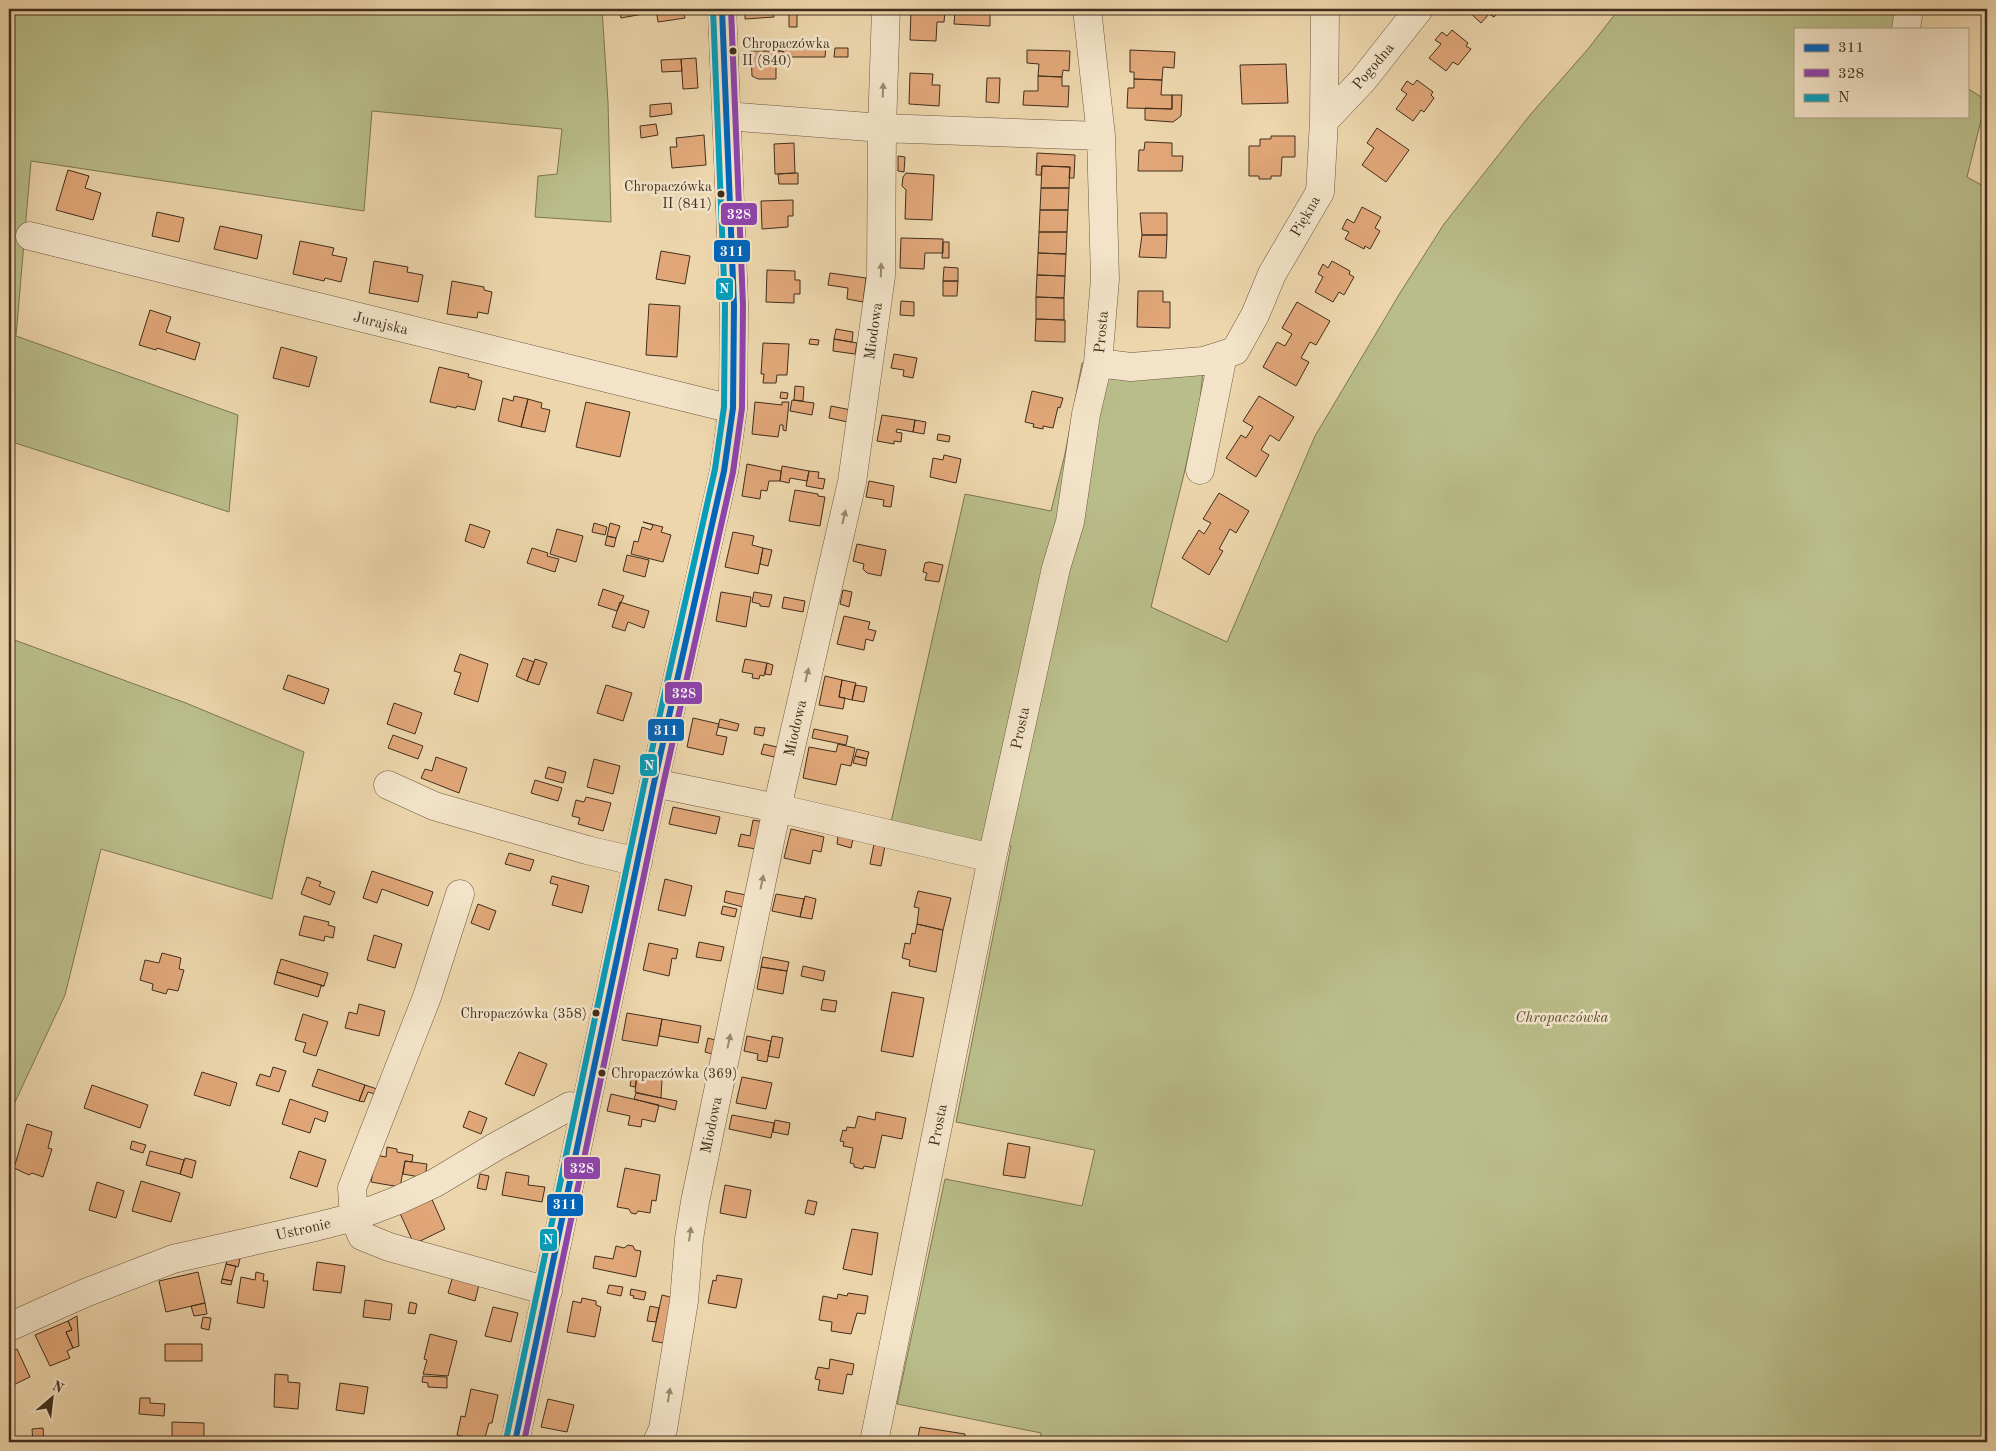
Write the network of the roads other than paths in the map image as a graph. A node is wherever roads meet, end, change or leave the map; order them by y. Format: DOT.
graph roads {
  1 [pos="722,9"];
  2 [pos="886,9"];
  3 [pos="1087,9"];
  4 [pos="1325,9"];
  5 [pos="1419,9"];
  6 [pos="1909,9"];
  7 [pos="1906,28"];
  8 [pos="727,118"];
  9 [pos="1324,121"];
  10 [pos="882,128"];
  11 [pos="1101,136"];
  12 [pos="30,236"];
  13 [pos="1229,353"];
  14 [pos="1098,362"];
  15 [pos="733,408"];
  16 [pos="1200,470"];
  17 [pos="654,783"];
  18 [pos="388,785"];
  19 [pos="777,808"];
  20 [pos="992,858"];
  21 [pos="638,862"];
  22 [pos="460,894"];
  23 [pos="585,1110"];
  24 [pos="354,1217"];
  25 [pos="548,1291"];
  26 [pos="9,1327"];
  27 [pos="515,1442"];
  28 [pos="657,1442"];
  29 [pos="874,1442"];
  1 -- 8 [label="street"];
  10 -- 2 [label="street, Miodowa, one-way"];
  3 -- 11 [label="street, Prosta"];
  4 -- 9 [label="street, Piękna"];
  5 -- 9 [label="street, Pogodna"];
  6 -- 7 [label="street"];
  8 -- 10 [label="street"];
  8 -- 15 [label="street"];
  9 -- 13 [label="street, Piękna"];
  10 -- 11 [label="street"];
  19 -- 10 [label="street, Miodowa, one-way"];
  11 -- 14 [label="street, Prosta"];
  12 -- 15 [label="street, Jurajska"];
  13 -- 14 [label="street"];
  13 -- 16 [label="street, Piękna"];
  14 -- 20 [label="street, Prosta"];
  15 -- 17 [label="street"];
  17 -- 19 [label="street"];
  17 -- 21 [label="street"];
  18 -- 21 [label="street"];
  19 -- 20 [label="street"];
  28 -- 19 [label="street, Miodowa, one-way"];
  20 -- 29 [label="street, Prosta"];
  21 -- 23 [label="street"];
  22 -- 24 [label="street"];
  23 -- 24 [label="street, Ustronie"];
  23 -- 25 [label="street"];
  24 -- 25 [label="street"];
  24 -- 26 [label="street, Ustronie"];
  25 -- 27 [label="street"];
}
